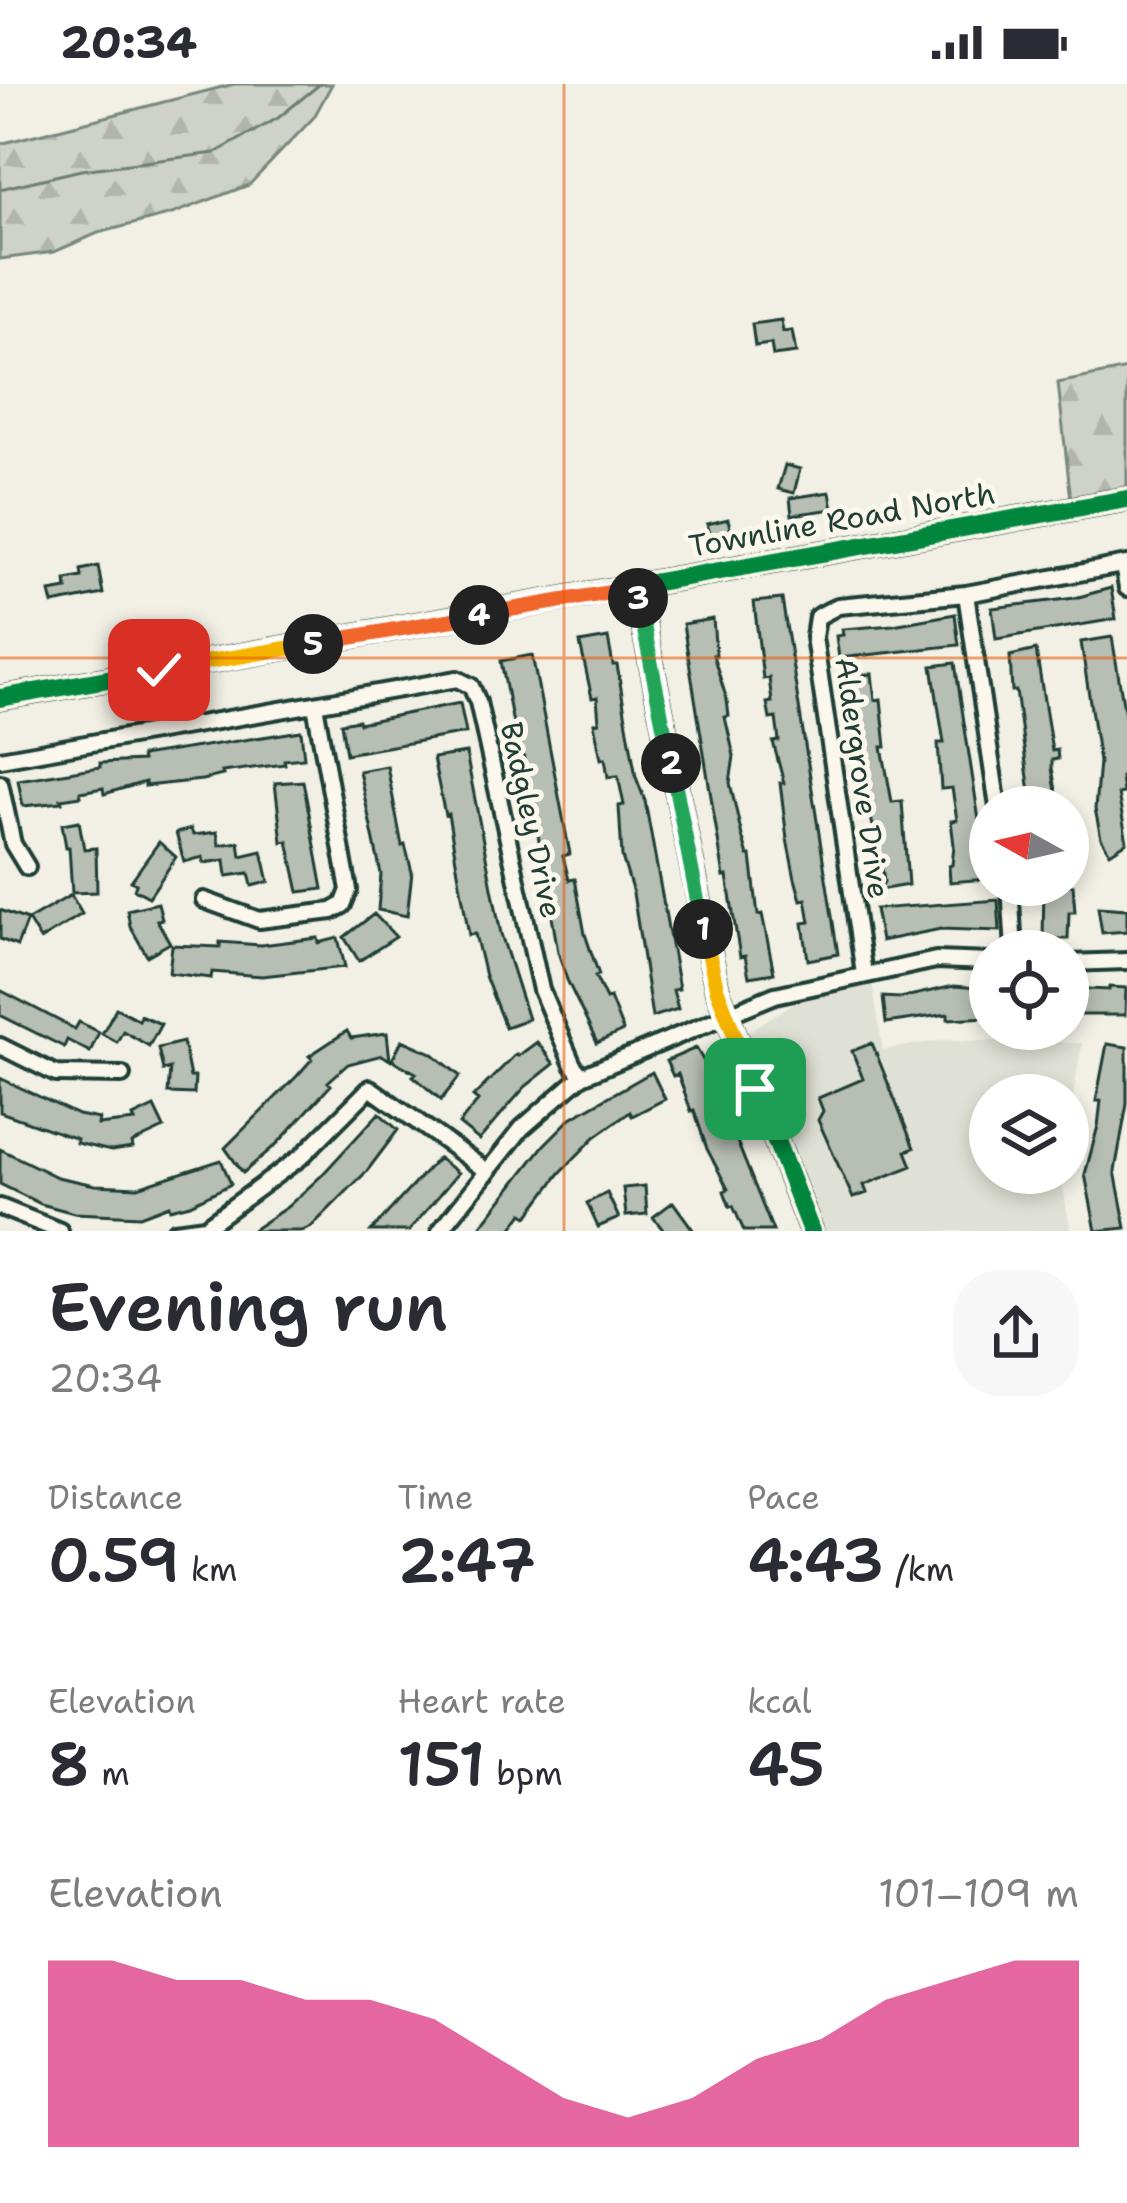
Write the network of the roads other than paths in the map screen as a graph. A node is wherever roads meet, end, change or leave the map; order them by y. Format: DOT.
graph roads {
  1 [pos="1127,499"];
  2 [pos="1125,565"];
  3 [pos="636,588"];
  4 [pos="1127,588"];
  5 [pos="966,594"];
  6 [pos="0,698"];
  7 [pos="315,705"];
  8 [pos="0,759"];
  9 [pos="0,783"];
  10 [pos="995,786"];
  11 [pos="27,867"];
  12 [pos="203,900"];
  13 [pos="969,961"];
  14 [pos="1127,962"];
  15 [pos="1089,963"];
  16 [pos="864,974"];
  17 [pos="727,1014"];
  18 [pos="0,1046"];
  19 [pos="122,1075"];
  20 [pos="582,1076"];
  21 [pos="488,1172"];
  22 [pos="0,1207"];
  23 [pos="60,1231"];
  24 [pos="175,1231"];
  25 [pos="440,1231"];
  26 [pos="811,1231"];
  1 -- 3 [label="street, Townline Road North"];
  2 -- 4 [label="street"];
  2 -- 5 [label="street, Aldergrove Drive"];
  3 -- 6 [label="street, Townline Road North"];
  3 -- 17 [label="street"];
  5 -- 10 [label="street"];
  5 -- 16 [label="street, Aldergrove Drive"];
  7 -- 8 [label="street, Badgley Drive"];
  7 -- 12 [label="street"];
  7 -- 20 [label="street, Badgley Drive"];
  9 -- 11 [label="street"];
  13 -- 16 [label="street"];
  14 -- 15 [label="street"];
  16 -- 17 [label="street"];
  17 -- 20 [label="street"];
  17 -- 26 [label="street"];
  18 -- 19 [label="street"];
  20 -- 21 [label="street"];
  21 -- 24 [label="street"];
  21 -- 25 [label="street"];
  22 -- 23 [label="street"];
}
